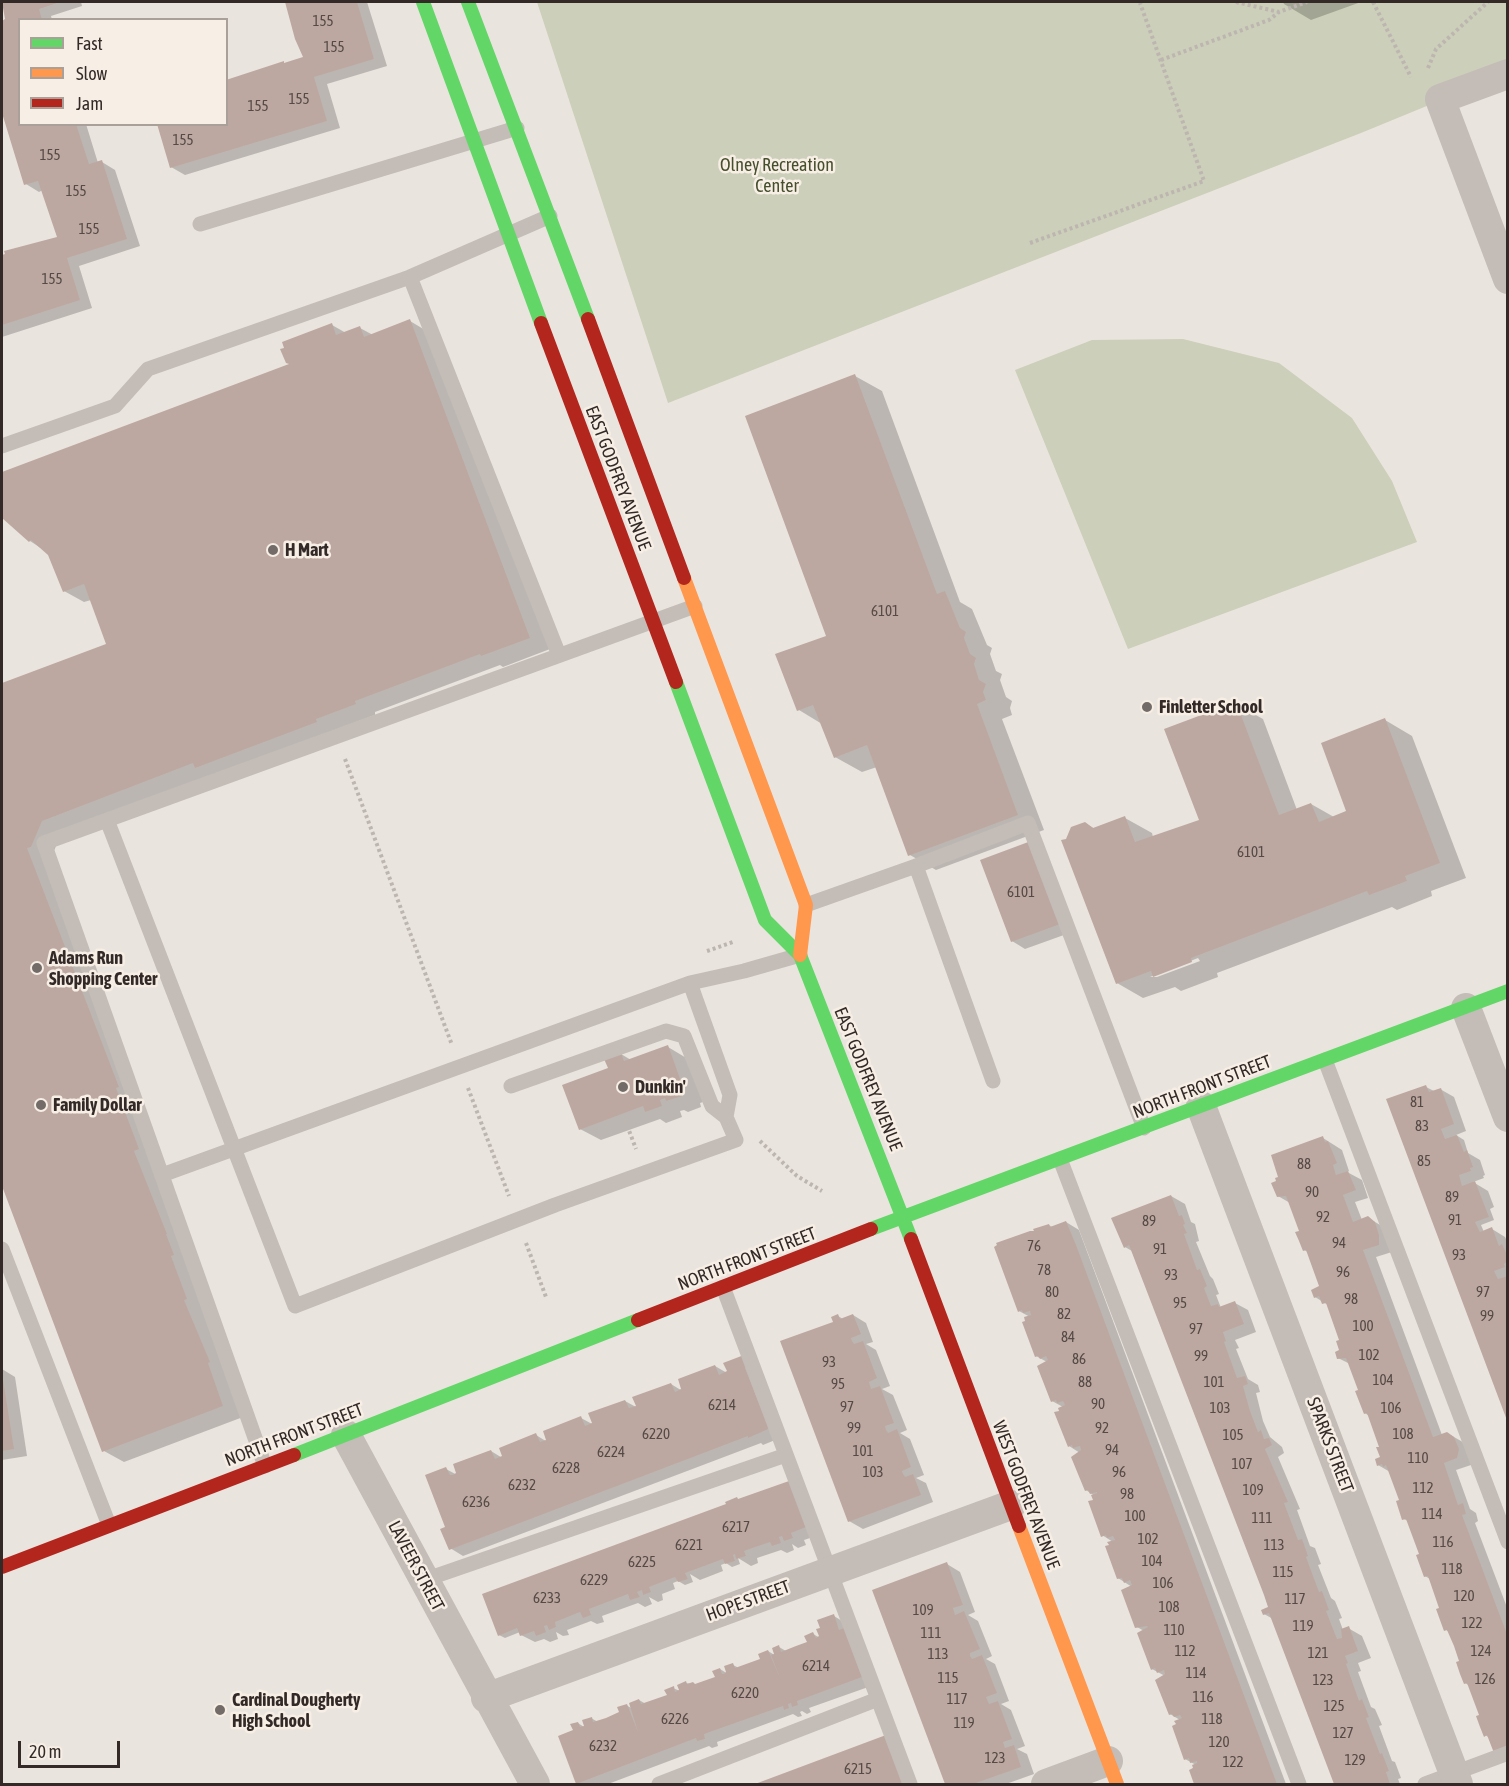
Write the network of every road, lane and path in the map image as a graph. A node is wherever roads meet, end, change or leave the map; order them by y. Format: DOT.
graph roads {
  1 [pos="423,2"];
  2 [pos="468,2"];
  3 [pos="1236,2"];
  4 [pos="1307,2"];
  5 [pos="1373,2"];
  6 [pos="1488,2"];
  7 [pos="1140,3"];
  8 [pos="1279,12"];
  9 [pos="1161,60"];
  10 [pos="1428,69"];
  11 [pos="1508,74"];
  12 [pos="1411,76"];
  13 [pos="517,128"];
  14 [pos="474,141"];
  15 [pos="550,216"];
  16 [pos="200,225"];
  17 [pos="508,234"];
  18 [pos="1030,243"];
  19 [pos="410,277"];
  20 [pos="1508,279"];
  21 [pos="2,446"];
  22 [pos="694,606"];
  23 [pos="653,621"];
  24 [pos="559,655"];
  25 [pos="345,759"];
  26 [pos="107,819"];
  27 [pos="916,866"];
  28 [pos="806,905"];
  29 [pos="800,954"];
  30 [pos="690,983"];
  31 [pos="1508,991"];
  32 [pos="1466,1008"];
  33 [pos="447,1033"];
  34 [pos="1325,1060"];
  35 [pos="460,1066"];
  36 [pos="993,1081"];
  37 [pos="511,1086"];
  38 [pos="1201,1106"];
  39 [pos="726,1117"];
  40 [pos="1508,1117"];
  41 [pos="625,1120"];
  42 [pos="1144,1128"];
  43 [pos="757,1139"];
  44 [pos="235,1148"];
  45 [pos="1060,1159"];
  46 [pos="645,1173"];
  47 [pos="162,1175"];
  48 [pos="822,1191"];
  49 [pos="902,1217"];
  50 [pos="518,1220"];
  51 [pos="2,1249"];
  52 [pos="723,1287"];
  53 [pos="546,1297"];
  54 [pos="346,1435"];
  55 [pos="786,1455"];
  56 [pos="265,1466"];
  57 [pos="1011,1505"];
  58 [pos="109,1525"];
  59 [pos="1508,1542"];
  60 [pos="2,1567"];
  61 [pos="830,1571"];
  62 [pos="424,1580"];
  63 [pos="486,1698"];
  64 [pos="878,1699"];
  65 [pos="1508,1752"];
  66 [pos="1112,1773"];
  67 [pos="1456,1779"];
  68 [pos="535,1785"];
  69 [pos="659,1785"];
  70 [pos="910,1785"];
  71 [pos="1046,1785"];
  72 [pos="1299,1785"];
  73 [pos="1425,1785"];
  1 -- 14 [label="main road, EAST GODFREY AVENUE"];
  2 -- 13 [label="main road, EAST GODFREY AVENUE"];
  3 -- 8 [label="path"];
  4 -- 8 [label="path"];
  5 -- 12 [label="path"];
  6 -- 10 [label="path"];
  7 -- 9 [label="path"];
  8 -- 9 [label="path"];
  9 -- 18 [label="path"];
  11 -- 20 [label="street"];
  13 -- 14 [label="lane"];
  13 -- 15 [label="main road, EAST GODFREY AVENUE"];
  14 -- 16 [label="lane"];
  14 -- 17 [label="main road, EAST GODFREY AVENUE"];
  15 -- 17 [label="lane"];
  15 -- 22 [label="main road, EAST GODFREY AVENUE"];
  17 -- 19 [label="lane"];
  17 -- 23 [label="main road, EAST GODFREY AVENUE"];
  19 -- 21 [label="lane"];
  19 -- 24 [label="lane"];
  22 -- 23 [label="lane"];
  22 -- 28 [label="main road, EAST GODFREY AVENUE"];
  23 -- 24 [label="lane"];
  23 -- 29 [label="main road, EAST GODFREY AVENUE"];
  24 -- 26 [label="lane"];
  25 -- 33 [label="path"];
  26 -- 44 [label="lane"];
  26 -- 47 [label="lane"];
  27 -- 28 [label="lane"];
  27 -- 36 [label="lane"];
  27 -- 42 [label="lane"];
  28 -- 29 [label="main road, EAST GODFREY AVENUE"];
  29 -- 30 [label="lane"];
  29 -- 49 [label="main road, EAST GODFREY AVENUE"];
  30 -- 35 [label="lane"];
  30 -- 39 [label="lane"];
  31 -- 32 [label="main road, NORTH FRONT STREET"];
  32 -- 34 [label="main road, NORTH FRONT STREET"];
  32 -- 40 [label="street"];
  34 -- 38 [label="main road, NORTH FRONT STREET"];
  34 -- 59 [label="lane"];
  35 -- 44 [label="lane"];
  35 -- 50 [label="path"];
  37 -- 39 [label="lane"];
  38 -- 42 [label="main road, NORTH FRONT STREET"];
  38 -- 67 [label="street, SPARKS STREET"];
  39 -- 46 [label="lane"];
  41 -- 46 [label="path"];
  42 -- 45 [label="main road, NORTH FRONT STREET"];
  43 -- 48 [label="path"];
  44 -- 47 [label="lane"];
  44 -- 50 [label="lane"];
  45 -- 49 [label="main road, NORTH FRONT STREET"];
  45 -- 72 [label="lane"];
  46 -- 50 [label="lane"];
  47 -- 56 [label="lane"];
  49 -- 52 [label="main road, NORTH FRONT STREET"];
  49 -- 57 [label="main road, WEST GODFREY AVENUE"];
  50 -- 53 [label="path"];
  51 -- 58 [label="lane"];
  52 -- 54 [label="main road, NORTH FRONT STREET"];
  52 -- 55 [label="lane"];
  54 -- 56 [label="main road, NORTH FRONT STREET"];
  54 -- 62 [label="street, LAVEER STREET"];
  55 -- 61 [label="lane"];
  55 -- 62 [label="lane"];
  56 -- 58 [label="main road, NORTH FRONT STREET"];
  57 -- 61 [label="street, HOPE STREET"];
  57 -- 66 [label="main road, WEST GODFREY AVENUE"];
  58 -- 60 [label="main road, NORTH FRONT STREET"];
  61 -- 63 [label="street, HOPE STREET"];
  61 -- 64 [label="lane"];
  62 -- 63 [label="street, LAVEER STREET"];
  63 -- 68 [label="street, LAVEER STREET"];
  64 -- 69 [label="lane"];
  64 -- 70 [label="lane"];
  65 -- 67 [label="lane"];
  66 -- 71 [label="street"];
  67 -- 73 [label="lane"];
}
